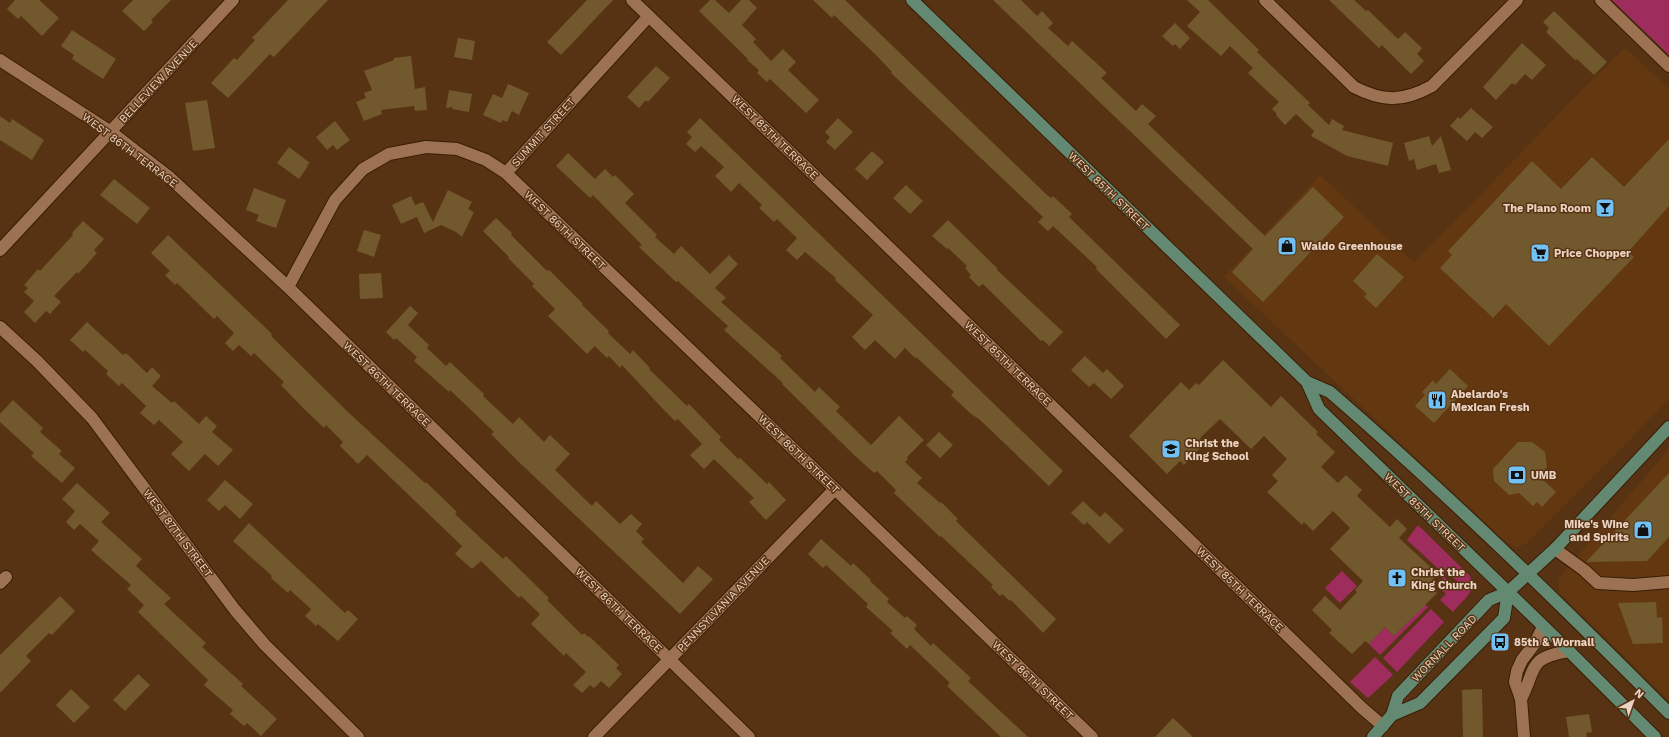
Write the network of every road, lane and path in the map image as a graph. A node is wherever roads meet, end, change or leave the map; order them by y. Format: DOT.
graph roads {
  1 [pos="233,0"];
  2 [pos="632,0"];
  3 [pos="912,0"];
  4 [pos="1265,0"];
  5 [pos="1517,0"];
  6 [pos="1601,0"];
  7 [pos="649,16"];
  8 [pos="0,60"];
  9 [pos="1669,66"];
  10 [pos="111,132"];
  11 [pos="506,173"];
  12 [pos="0,250"];
  13 [pos="288,287"];
  14 [pos="0,327"];
  15 [pos="1306,382"];
  16 [pos="1669,427"];
  17 [pos="835,488"];
  18 [pos="1555,549"];
  19 [pos="1528,574"];
  20 [pos="1669,582"];
  21 [pos="1508,592"];
  22 [pos="1544,627"];
  23 [pos="1569,650"];
  24 [pos="669,659"];
  25 [pos="1521,699"];
  26 [pos="1669,713"];
  27 [pos="1392,715"];
  28 [pos="1383,726"];
  29 [pos="358,737"];
  30 [pos="594,737"];
  31 [pos="750,737"];
  32 [pos="1092,737"];
  33 [pos="1373,737"];
  34 [pos="1524,737"];
  35 [pos="1655,737"];
  1 -- 10 [label="street, BELLEVIEW AVENUE"];
  2 -- 7 [label="street, WEST 85TH TERRACE"];
  3 -- 15 [label="main road, WEST 85TH STREET"];
  4 -- 5 [label="street"];
  6 -- 9 [label="street"];
  7 -- 11 [label="street, SUMMIT STREET"];
  7 -- 28 [label="street, WEST 85TH TERRACE"];
  8 -- 10 [label="street, WEST 86TH TERRACE"];
  10 -- 12 [label="street, BELLEVIEW AVENUE"];
  10 -- 13 [label="street, WEST 86TH TERRACE"];
  11 -- 13 [label="street, SUMMIT STREET"];
  11 -- 17 [label="street, WEST 86TH STREET"];
  13 -- 24 [label="street, WEST 86TH TERRACE"];
  14 -- 29 [label="street, WEST 87TH STREET"];
  15 -- 19 [label="main road, WEST 85TH STREET"];
  15 -- 21 [label="main road, WEST 85TH STREET"];
  16 -- 18 [label="main road, WORNALL ROAD"];
  17 -- 24 [label="street, PENNSYLVANIA AVENUE"];
  17 -- 32 [label="street, WEST 86TH STREET"];
  18 -- 19 [label="main road, WORNALL ROAD"];
  18 -- 20 [label="street"];
  19 -- 21 [label="main road, WORNALL ROAD"];
  19 -- 26 [label="main road, WEST 85TH STREET"];
  21 -- 22 [label="main road, WEST 85TH STREET"];
  21 -- 27 [label="main road, WORNALL ROAD"];
  21 -- 27 [label="main road, WORNALL ROAD"];
  22 -- 23 [label="main road, WEST 85TH STREET"];
  22 -- 25 [label="street"];
  23 -- 25 [label="street"];
  23 -- 35 [label="main road, WEST 85TH STREET"];
  24 -- 30 [label="street, PENNSYLVANIA AVENUE"];
  24 -- 31 [label="street, WEST 86TH TERRACE"];
  25 -- 34 [label="street"];
  27 -- 28 [label="main road, WORNALL ROAD"];
  28 -- 33 [label="main road, WORNALL ROAD"];
}
